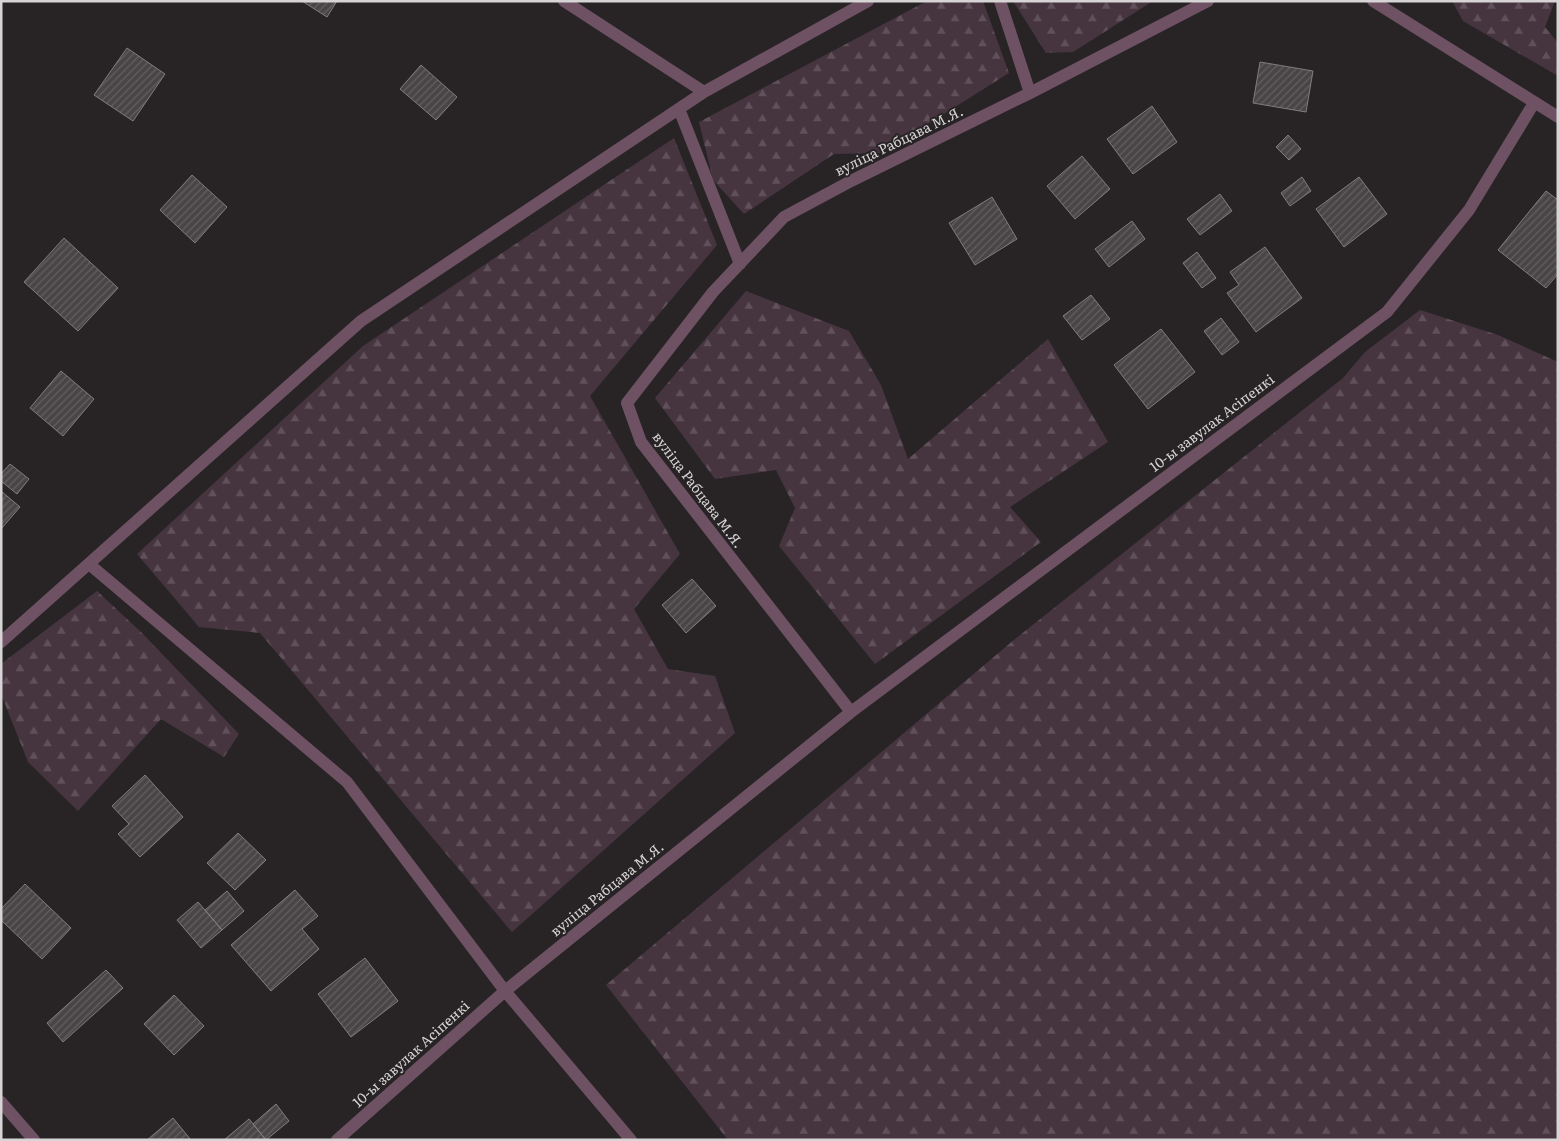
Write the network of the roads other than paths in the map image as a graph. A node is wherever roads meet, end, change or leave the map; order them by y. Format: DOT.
graph roads {
  1 [pos="564,1"];
  2 [pos="868,1"];
  3 [pos="1000,1"];
  4 [pos="1208,1"];
  5 [pos="1373,1"];
  6 [pos="704,92"];
  7 [pos="1030,93"];
  8 [pos="1534,103"];
  9 [pos="679,109"];
  10 [pos="1558,117"];
  11 [pos="740,264"];
  12 [pos="89,564"];
  13 [pos="1,642"];
  14 [pos="851,712"];
  15 [pos="505,991"];
  16 [pos="1,1102"];
  17 [pos="34,1140"];
  18 [pos="337,1140"];
  19 [pos="631,1140"];
  1 -- 6 [label="street"];
  2 -- 6 [label="street"];
  3 -- 7 [label="street"];
  4 -- 7 [label="street, вуліца Рабцава М.Я."];
  5 -- 8 [label="street"];
  6 -- 9 [label="street"];
  7 -- 11 [label="street, вуліца Рабцава М.Я."];
  8 -- 10 [label="street"];
  8 -- 14 [label="street, 10-ы завулак Асіпенкі"];
  9 -- 11 [label="street"];
  9 -- 12 [label="street"];
  11 -- 14 [label="street, вуліца Рабцава М.Я."];
  12 -- 13 [label="street"];
  12 -- 15 [label="street"];
  14 -- 15 [label="street, вуліца Рабцава М.Я."];
  15 -- 18 [label="street, 10-ы завулак Асіпенкі"];
  15 -- 19 [label="street"];
  16 -- 17 [label="street"];
}
